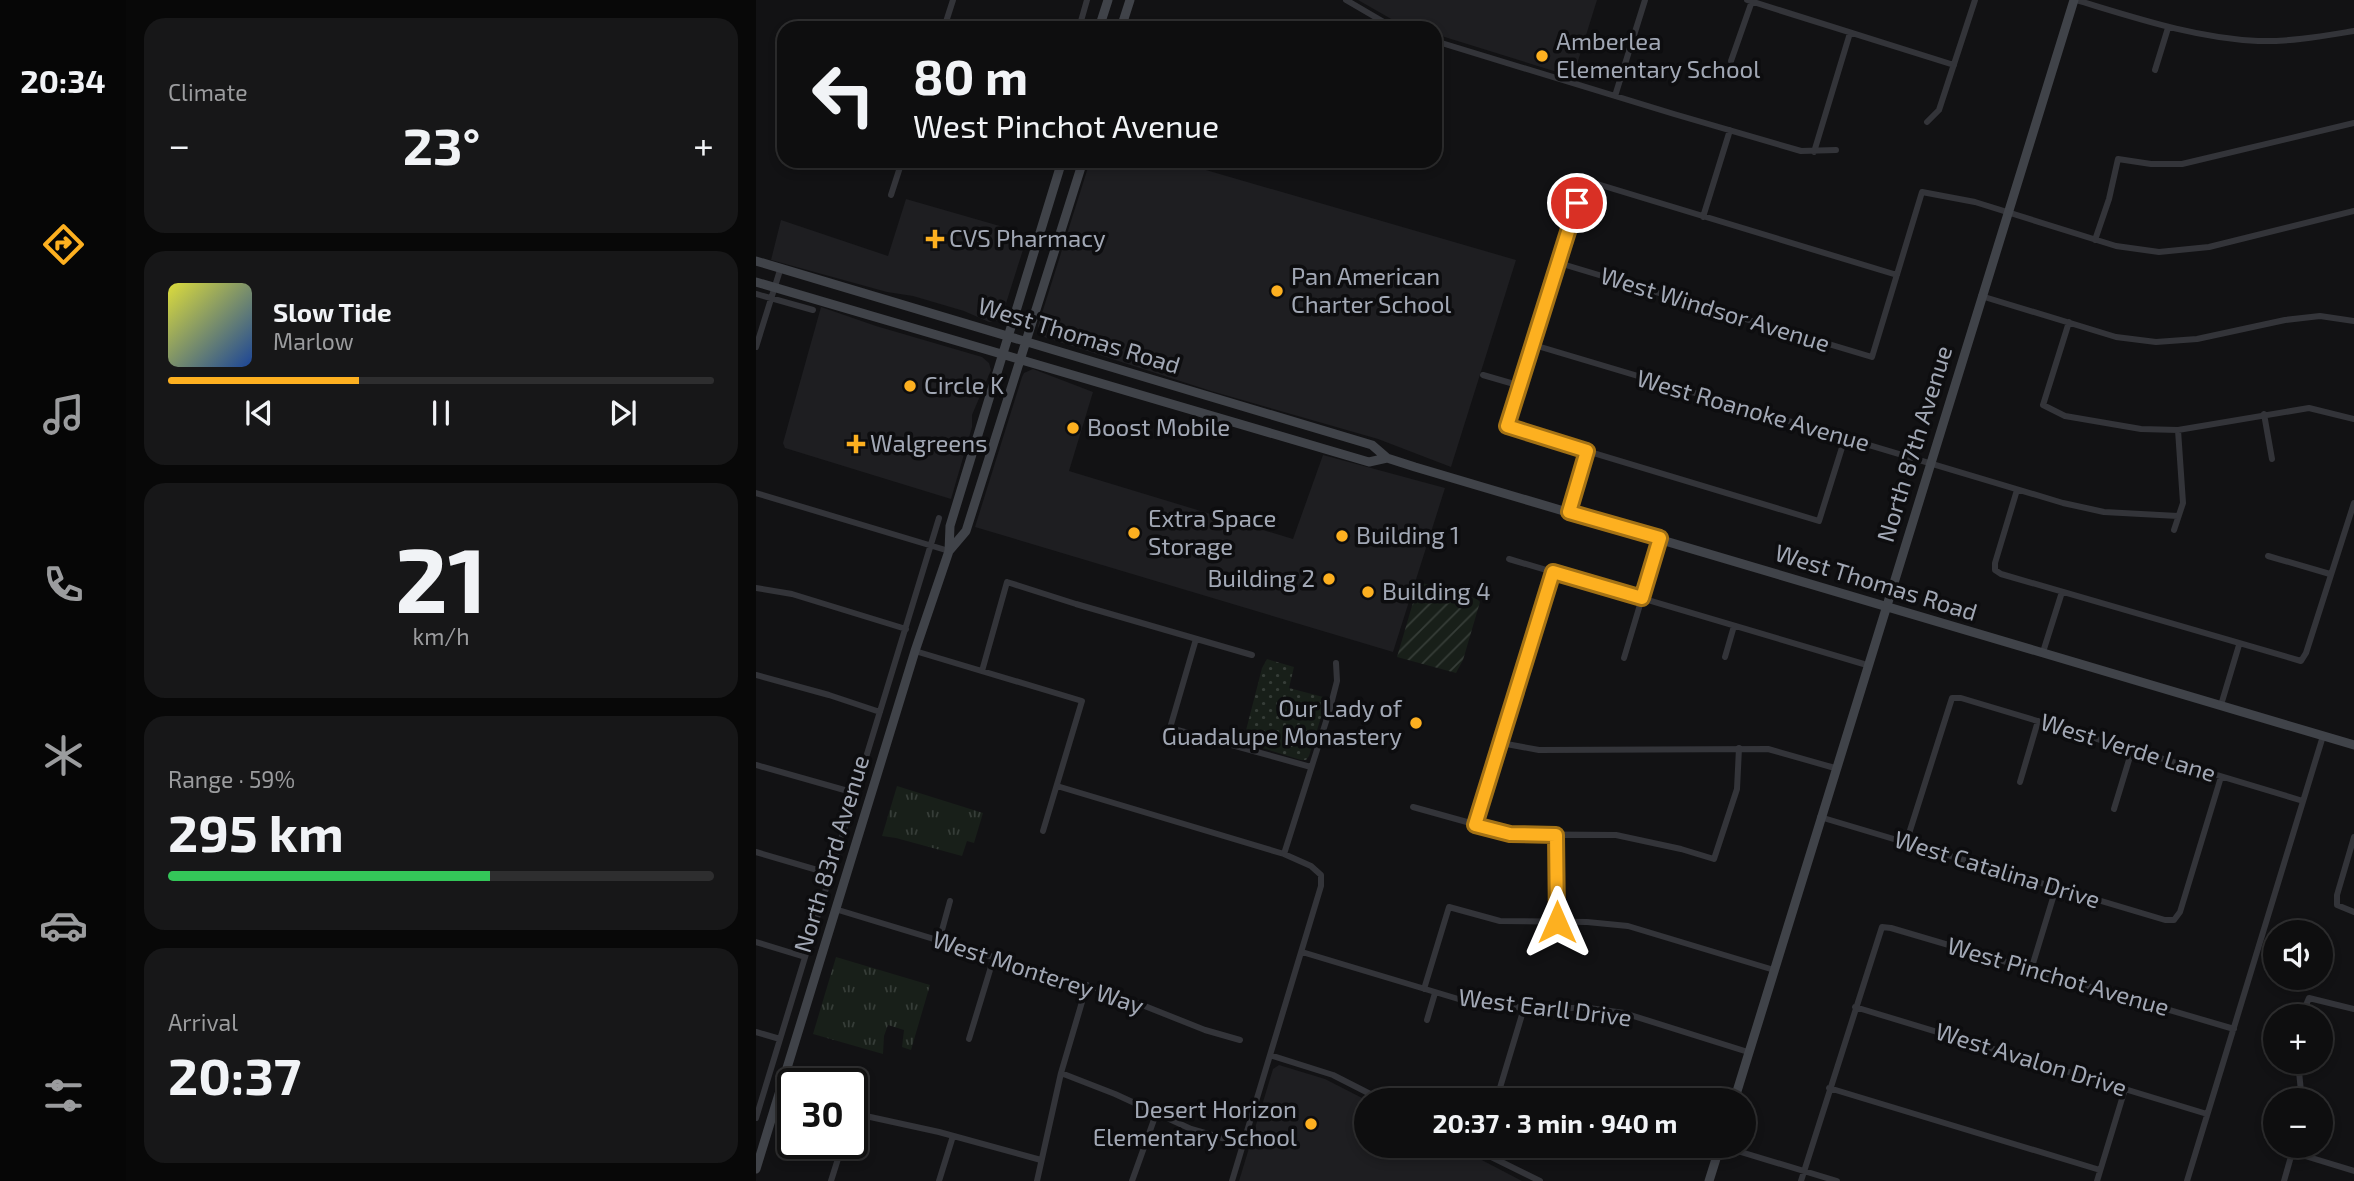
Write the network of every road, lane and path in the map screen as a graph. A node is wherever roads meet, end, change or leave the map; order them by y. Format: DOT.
graph roads {
  1 [pos="953,0"];
  2 [pos="1087,0"];
  3 [pos="1108,0"];
  4 [pos="1130,0"];
  5 [pos="1346,0"];
  6 [pos="1645,0"];
  7 [pos="1975,0"];
  8 [pos="2075,0"];
  9 [pos="1749,1"];
  10 [pos="946,21"];
  11 [pos="1081,21"];
  12 [pos="1101,21"];
  13 [pos="1123,21"];
  14 [pos="1382,21"];
  15 [pos="2168,28"];
  16 [pos="2354,31"];
  17 [pos="1850,33"];
  18 [pos="1442,43"];
  19 [pos="1731,61"];
  20 [pos="1954,65"];
  21 [pos="2155,70"];
  22 [pos="1615,96"];
  23 [pos="1927,122"];
  24 [pos="2354,124"];
  25 [pos="1730,131"];
  26 [pos="1836,150"];
  27 [pos="1814,152"];
  28 [pos="900,168"];
  29 [pos="1060,168"];
  30 [pos="1081,168"];
  31 [pos="891,195"];
  32 [pos="2354,211"];
  33 [pos="2007,212"];
  34 [pos="1703,217"];
  35 [pos="2095,240"];
  36 [pos="756,261"];
  37 [pos="1559,263"];
  38 [pos="781,267"];
  39 [pos="1897,275"];
  40 [pos="756,282"];
  41 [pos="774,288"];
  42 [pos="756,294"];
  43 [pos="1981,296"];
  44 [pos="771,299"];
  45 [pos="813,310"];
  46 [pos="2354,320"];
  47 [pos="2069,322"];
  48 [pos="1007,334"];
  49 [pos="1027,341"];
  50 [pos="1534,345"];
  51 [pos="756,347"];
  52 [pos="1001,353"];
  53 [pos="1021,359"];
  54 [pos="1483,375"];
  55 [pos="1521,386"];
  56 [pos="1216,398"];
  57 [pos="2264,414"];
  58 [pos="1210,416"];
  59 [pos="2354,419"];
  60 [pos="2178,430"];
  61 [pos="1845,438"];
  62 [pos="1587,451"];
  63 [pos="1387,458"];
  64 [pos="2272,458"];
  65 [pos="1929,462"];
  66 [pos="2017,490"];
  67 [pos="756,493"];
  68 [pos="2354,503"];
  69 [pos="1569,512"];
  70 [pos="2178,516"];
  71 [pos="939,519"];
  72 [pos="2174,530"];
  73 [pos="1660,538"];
  74 [pos="931,545"];
  75 [pos="949,551"];
  76 [pos="2268,556"];
  77 [pos="1509,559"];
  78 [pos="1553,572"];
  79 [pos="2330,574"];
  80 [pos="756,588"];
  81 [pos="2062,592"];
  82 [pos="1642,598"];
  83 [pos="1885,605"];
  84 [pos="1734,626"];
  85 [pos="906,629"];
  86 [pos="1196,639"];
  87 [pos="2239,645"];
  88 [pos="915,651"];
  89 [pos="2043,652"];
  90 [pos="1252,655"];
  91 [pos="1725,657"];
  92 [pos="1624,658"];
  93 [pos="1336,663"];
  94 [pos="1867,665"];
  95 [pos="982,671"];
  96 [pos="756,676"];
  97 [pos="2221,705"];
  98 [pos="880,712"];
  99 [pos="2038,722"];
  100 [pos="2323,736"];
  101 [pos="1501,743"];
  102 [pos="2354,745"];
  103 [pos="1739,748"];
  104 [pos="2132,750"];
  105 [pos="756,765"];
  106 [pos="1311,767"];
  107 [pos="1835,768"];
  108 [pos="2221,777"];
  109 [pos="2020,782"];
  110 [pos="1057,786"];
  111 [pos="855,793"];
  112 [pos="2303,801"];
  113 [pos="1413,807"];
  114 [pos="2114,809"];
  115 [pos="1821,817"];
  116 [pos="1475,825"];
  117 [pos="1043,831"];
  118 [pos="1556,835"];
  119 [pos="2354,837"];
  120 [pos="1906,843"];
  121 [pos="756,852"];
  122 [pos="1284,854"];
  123 [pos="831,874"];
  124 [pos="2056,888"];
  125 [pos="950,901"];
  126 [pos="835,909"];
  127 [pos="2354,912"];
  128 [pos="1557,922"];
  129 [pos="939,941"];
  130 [pos="756,942"];
  131 [pos="1302,952"];
  132 [pos="805,957"];
  133 [pos="994,957"];
  134 [pos="1774,970"];
  135 [pos="2031,970"];
  136 [pos="1087,985"];
  137 [pos="1424,989"];
  138 [pos="1435,993"];
  139 [pos="2306,1004"];
  140 [pos="1855,1007"];
  141 [pos="1524,1008"];
  142 [pos="2354,1009"];
  143 [pos="1427,1020"];
  144 [pos="2234,1029"];
  145 [pos="756,1032"];
  146 [pos="969,1038"];
  147 [pos="780,1039"];
  148 [pos="1240,1040"];
  149 [pos="1748,1052"];
  150 [pos="1270,1055"];
  151 [pos="786,1068"];
  152 [pos="1061,1073"];
  153 [pos="1358,1088"];
  154 [pos="1500,1088"];
  155 [pos="1738,1088"];
  156 [pos="1829,1088"];
  157 [pos="2126,1089"];
  158 [pos="777,1098"];
  159 [pos="1156,1114"];
  160 [pos="2207,1114"];
  161 [pos="868,1117"];
  162 [pos="756,1120"];
  163 [pos="769,1126"];
  164 [pos="953,1136"];
  165 [pos="1243,1144"];
  166 [pos="1756,1157"];
  167 [pos="1497,1158"];
  168 [pos="1717,1158"];
  169 [pos="2290,1158"];
  170 [pos="2318,1158"];
  171 [pos="838,1159"];
  172 [pos="1041,1160"];
  173 [pos="756,1169"];
  174 [pos="2100,1170"];
  175 [pos="1804,1171"];
  176 [pos="2354,1171"];
  177 [pos="831,1181"];
  178 [pos="939,1181"];
  179 [pos="1037,1181"];
  180 [pos="1132,1181"];
  181 [pos="1232,1181"];
  182 [pos="1540,1181"];
  183 [pos="1709,1181"];
  184 [pos="1801,1181"];
  185 [pos="1837,1181"];
  186 [pos="2096,1181"];
  187 [pos="2187,1181"];
  188 [pos="2284,1181"];
  1 -- 10 [label="street"];
  2 -- 11 [label="street"];
  3 -- 12 [label="main road"];
  4 -- 13 [label="main road"];
  5 -- 14 [label="street"];
  6 -- 22 [label="street"];
  7 -- 20 [label="street"];
  8 -- 15 [label="street"];
  8 -- 33 [label="main road, North 87th Avenue"];
  9 -- 17 [label="street"];
  9 -- 19 [label="street"];
  15 -- 16 [label="street"];
  15 -- 21 [label="street"];
  17 -- 20 [label="street"];
  17 -- 27 [label="street"];
  18 -- 22 [label="street"];
  20 -- 23 [label="street"];
  22 -- 25 [label="street"];
  24 -- 35 [label="street"];
  25 -- 27 [label="street"];
  25 -- 34 [label="street"];
  26 -- 27 [label="street"];
  28 -- 31 [label="street"];
  29 -- 48 [label="main road, North 83rd Avenue"];
  30 -- 49 [label="main road, North 83rd Avenue"];
  32 -- 35 [label="street"];
  33 -- 35 [label="street"];
  33 -- 39 [label="street"];
  33 -- 43 [label="main road, North 87th Avenue"];
  34 -- 37 [label="street"];
  34 -- 39 [label="street"];
  36 -- 38 [label="main road, West Thomas Road"];
  37 -- 39 [label="street, West Windsor Avenue"];
  37 -- 50 [label="street"];
  38 -- 41 [label="street"];
  38 -- 48 [label="main road, West Thomas Road"];
  40 -- 41 [label="main road, West Thomas Road"];
  41 -- 44 [label="street"];
  41 -- 52 [label="main road, West Thomas Road"];
  42 -- 44 [label="street"];
  43 -- 47 [label="street"];
  43 -- 65 [label="main road, North 87th Avenue"];
  44 -- 45 [label="street"];
  44 -- 51 [label="street"];
  46 -- 47 [label="street"];
  47 -- 60 [label="street"];
  48 -- 49 [label="main road, West Thomas Road"];
  48 -- 52 [label="main road, North 83rd Avenue"];
  49 -- 53 [label="main road, North 83rd Avenue"];
  49 -- 56 [label="main road, West Thomas Road"];
  50 -- 55 [label="street"];
  50 -- 61 [label="street, West Roanoke Avenue"];
  52 -- 53 [label="main road, West Thomas Road"];
  52 -- 75 [label="main road, North 83rd Avenue"];
  53 -- 58 [label="main road, West Thomas Road"];
  53 -- 75 [label="main road, North 83rd Avenue"];
  54 -- 55 [label="street"];
  55 -- 62 [label="street"];
  56 -- 58 [label="main road"];
  56 -- 63 [label="main road, West Thomas Road"];
  57 -- 59 [label="street"];
  57 -- 60 [label="street"];
  57 -- 64 [label="street"];
  58 -- 63 [label="main road, West Thomas Road"];
  60 -- 70 [label="street"];
  61 -- 62 [label="street"];
  61 -- 65 [label="street, West Roanoke Avenue"];
  62 -- 69 [label="street"];
  63 -- 69 [label="main road, West Thomas Road"];
  65 -- 66 [label="street, West Roanoke Avenue"];
  65 -- 83 [label="main road, North 87th Avenue"];
  66 -- 70 [label="street, West Roanoke Avenue"];
  66 -- 81 [label="street"];
  67 -- 74 [label="street"];
  68 -- 79 [label="street"];
  69 -- 73 [label="main road, West Thomas Road"];
  70 -- 72 [label="street"];
  71 -- 74 [label="street, North 83rd Avenue"];
  73 -- 82 [label="street"];
  73 -- 83 [label="main road, West Thomas Road"];
  74 -- 75 [label="street"];
  74 -- 85 [label="street, North 83rd Avenue"];
  75 -- 88 [label="main road, North 83rd Avenue"];
  76 -- 79 [label="street"];
  77 -- 78 [label="street"];
  78 -- 82 [label="street"];
  78 -- 101 [label="street"];
  79 -- 87 [label="street"];
  80 -- 85 [label="street"];
  81 -- 87 [label="street"];
  81 -- 89 [label="street"];
  82 -- 84 [label="street"];
  82 -- 92 [label="street"];
  83 -- 89 [label="main road, West Thomas Road"];
  83 -- 94 [label="main road, North 87th Avenue"];
  84 -- 91 [label="street"];
  84 -- 94 [label="street"];
  85 -- 98 [label="street, North 83rd Avenue"];
  86 -- 90 [label="street"];
  86 -- 95 [label="street"];
  86 -- 106 [label="street"];
  87 -- 97 [label="street"];
  88 -- 95 [label="street"];
  88 -- 126 [label="main road, North 83rd Avenue"];
  89 -- 97 [label="main road, West Thomas Road"];
  93 -- 106 [label="street"];
  94 -- 107 [label="main road, North 87th Avenue"];
  95 -- 110 [label="street"];
  96 -- 98 [label="street"];
  97 -- 100 [label="main road, West Thomas Road"];
  98 -- 111 [label="street, North 83rd Avenue"];
  99 -- 104 [label="street, West Verde Lane"];
  99 -- 109 [label="street"];
  99 -- 120 [label="street, West Verde Lane"];
  100 -- 102 [label="main road, West Thomas Road"];
  100 -- 112 [label="street"];
  101 -- 103 [label="street"];
  101 -- 116 [label="street"];
  103 -- 107 [label="street"];
  103 -- 118 [label="street"];
  104 -- 108 [label="street, West Verde Lane"];
  104 -- 114 [label="street"];
  105 -- 111 [label="street"];
  106 -- 122 [label="street"];
  107 -- 115 [label="main road, North 87th Avenue"];
  108 -- 112 [label="street, West Verde Lane"];
  108 -- 124 [label="street, West Catalina Drive"];
  110 -- 117 [label="street"];
  110 -- 122 [label="street"];
  111 -- 123 [label="street, North 83rd Avenue"];
  112 -- 144 [label="street"];
  113 -- 116 [label="street"];
  115 -- 120 [label="street, West Catalina Drive"];
  115 -- 134 [label="main road, North 87th Avenue"];
  116 -- 118 [label="street"];
  118 -- 128 [label="street"];
  119 -- 127 [label="street"];
  120 -- 124 [label="street, West Catalina Drive"];
  121 -- 123 [label="street"];
  122 -- 131 [label="street"];
  123 -- 132 [label="street, North 83rd Avenue"];
  124 -- 135 [label="street"];
  125 -- 129 [label="street"];
  126 -- 129 [label="street, West Monterey Way"];
  126 -- 151 [label="main road, North 83rd Avenue"];
  128 -- 134 [label="street"];
  128 -- 137 [label="street"];
  129 -- 133 [label="street, West Monterey Way"];
  130 -- 132 [label="street"];
  131 -- 137 [label="street, West Earll Drive"];
  131 -- 150 [label="street"];
  132 -- 147 [label="street, North 83rd Avenue"];
  133 -- 136 [label="street, West Monterey Way"];
  133 -- 146 [label="street"];
  134 -- 149 [label="main road, North 87th Avenue"];
  135 -- 140 [label="street, West Pinchot Avenue"];
  135 -- 144 [label="street, West Pinchot Avenue"];
  136 -- 148 [label="street, West Monterey Way"];
  136 -- 152 [label="street"];
  137 -- 138 [label="street, West Earll Drive"];
  138 -- 141 [label="street, West Earll Drive"];
  138 -- 143 [label="street"];
  139 -- 142 [label="street"];
  140 -- 156 [label="street"];
  140 -- 157 [label="street, West Avalon Drive"];
  141 -- 149 [label="street, West Earll Drive"];
  141 -- 154 [label="street"];
  144 -- 160 [label="street"];
  145 -- 147 [label="street"];
  147 -- 162 [label="street, North 83rd Avenue"];
  149 -- 155 [label="main road, North 87th Avenue"];
  150 -- 153 [label="street"];
  150 -- 165 [label="street"];
  152 -- 159 [label="street"];
  152 -- 172 [label="street"];
  156 -- 174 [label="street"];
  156 -- 175 [label="street"];
  157 -- 160 [label="street, West Avalon Drive"];
  157 -- 174 [label="street"];
  158 -- 163 [label="main road, North 83rd Avenue"];
  159 -- 165 [label="street"];
  159 -- 180 [label="street"];
  160 -- 187 [label="street"];
  161 -- 164 [label="street"];
  162 -- 163 [label="street"];
  163 -- 173 [label="main road, North 83rd Avenue"];
  164 -- 172 [label="street"];
  164 -- 178 [label="street"];
  165 -- 181 [label="street"];
  166 -- 175 [label="street"];
  167 -- 182 [label="street"];
  168 -- 183 [label="main road"];
  169 -- 188 [label="street"];
  170 -- 176 [label="street"];
  171 -- 177 [label="street"];
  172 -- 179 [label="street"];
  174 -- 186 [label="street"];
  175 -- 184 [label="street"];
  175 -- 185 [label="street"];
}
